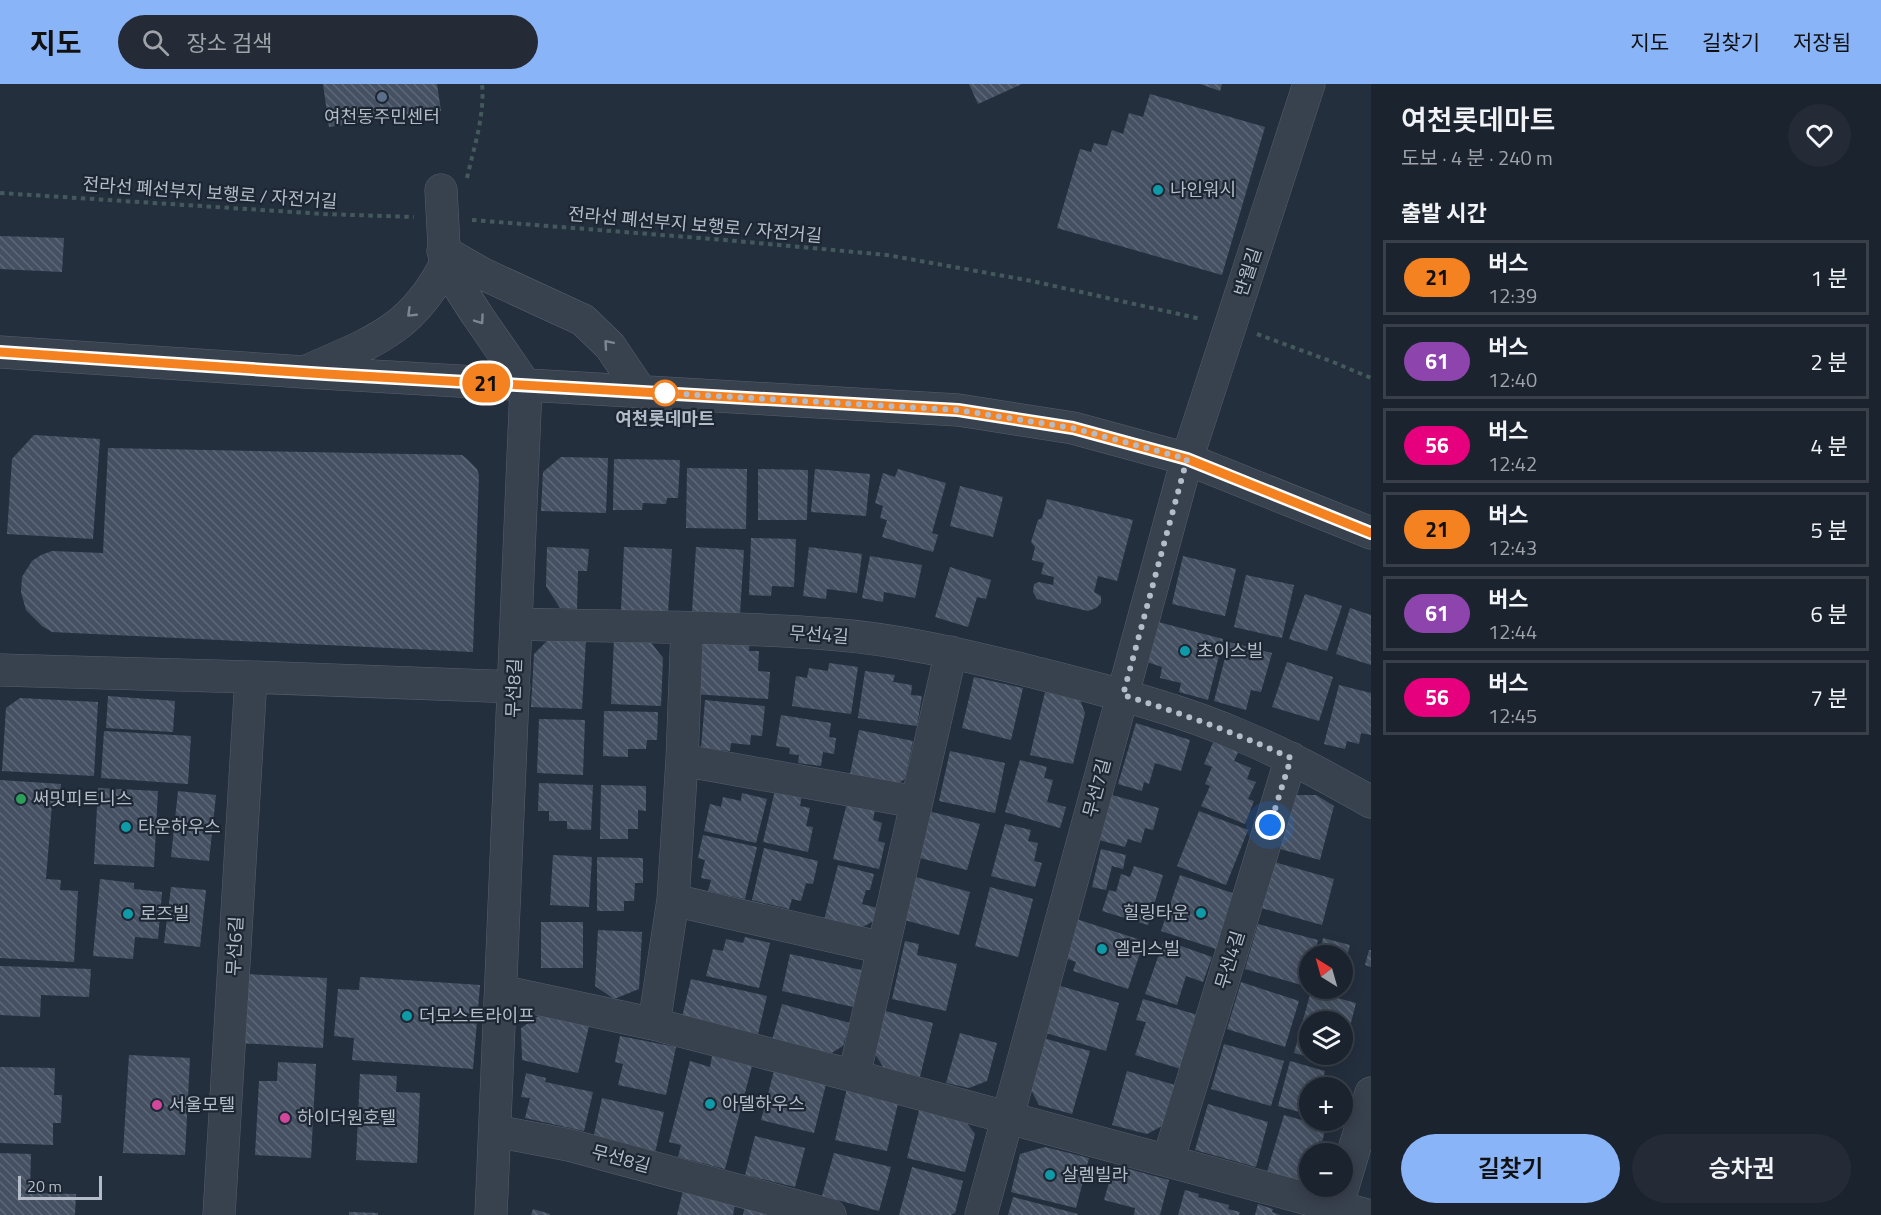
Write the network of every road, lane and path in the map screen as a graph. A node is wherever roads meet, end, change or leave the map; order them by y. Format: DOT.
graph roads {
  1 [pos="482,84"];
  2 [pos="1309,84"];
  3 [pos="0,193"];
  4 [pos="449,198"];
  5 [pos="444,258"];
  6 [pos="1231,325"];
  7 [pos="0,352"];
  8 [pos="304,372"];
  9 [pos="1371,378"];
  10 [pos="526,386"];
  11 [pos="641,392"];
  12 [pos="1187,459"];
  13 [pos="1371,533"];
  14 [pos="516,624"];
  15 [pos="687,628"];
  16 [pos="951,652"];
  17 [pos="0,670"];
  18 [pos="251,677"];
  19 [pos="514,687"];
  20 [pos="1123,695"];
  21 [pos="1291,758"];
  22 [pos="682,760"];
  23 [pos="1371,801"];
  24 [pos="916,802"];
  25 [pos="673,900"];
  26 [pos="883,948"];
  27 [pos="501,991"];
  28 [pos="654,1024"];
  29 [pos="854,1076"];
  30 [pos="1371,1093"];
  31 [pos="1008,1118"];
  32 [pos="495,1131"];
  33 [pos="1168,1161"];
  34 [pos="1337,1207"];
  35 [pos="219,1215"];
  36 [pos="491,1215"];
  37 [pos="830,1215"];
  38 [pos="981,1215"];
  39 [pos="1367,1215"];
  1 -- 4 [label="path"];
  2 -- 6 [label="street, 반월길"];
  3 -- 4 [label="path, 전라선 폐선부지 보행로 / 자전거길"];
  4 -- 5 [label="street"];
  4 -- 6 [label="path, 전라선 폐선부지 보행로 / 자전거길"];
  5 -- 8 [label="street, one-way"];
  5 -- 10 [label="street, one-way"];
  11 -- 5 [label="street, one-way"];
  6 -- 9 [label="path, 전라선 폐선부지 보행로 / 자전거길"];
  6 -- 12 [label="street, 반월길"];
  7 -- 8 [label="street"];
  8 -- 10 [label="street"];
  10 -- 11 [label="street"];
  10 -- 14 [label="street, 무선8길"];
  11 -- 12 [label="street"];
  12 -- 13 [label="street"];
  12 -- 20 [label="street, 무선7길"];
  14 -- 15 [label="street, 무선4길"];
  14 -- 19 [label="street, 무선8길"];
  15 -- 16 [label="street, 무선4길"];
  15 -- 22 [label="street"];
  16 -- 20 [label="street, 무선4길"];
  16 -- 24 [label="street"];
  17 -- 18 [label="street"];
  18 -- 19 [label="street"];
  18 -- 35 [label="street, 무선6길"];
  19 -- 27 [label="street, 무선8길"];
  20 -- 21 [label="street, 무선4길"];
  20 -- 31 [label="street, 무선7길"];
  21 -- 23 [label="street, 무선4길"];
  21 -- 33 [label="street, 무선4길"];
  22 -- 24 [label="street"];
  22 -- 25 [label="street"];
  24 -- 26 [label="street"];
  25 -- 26 [label="street"];
  25 -- 28 [label="street"];
  26 -- 29 [label="street"];
  27 -- 28 [label="street"];
  27 -- 32 [label="street, 무선8길"];
  28 -- 29 [label="street"];
  29 -- 31 [label="street"];
  30 -- 34 [label="street"];
  31 -- 33 [label="street"];
  31 -- 38 [label="street, 무선7길"];
  32 -- 36 [label="street, 무선8길"];
  32 -- 37 [label="street, 무선8길"];
  33 -- 34 [label="street"];
  34 -- 39 [label="street"];
}
